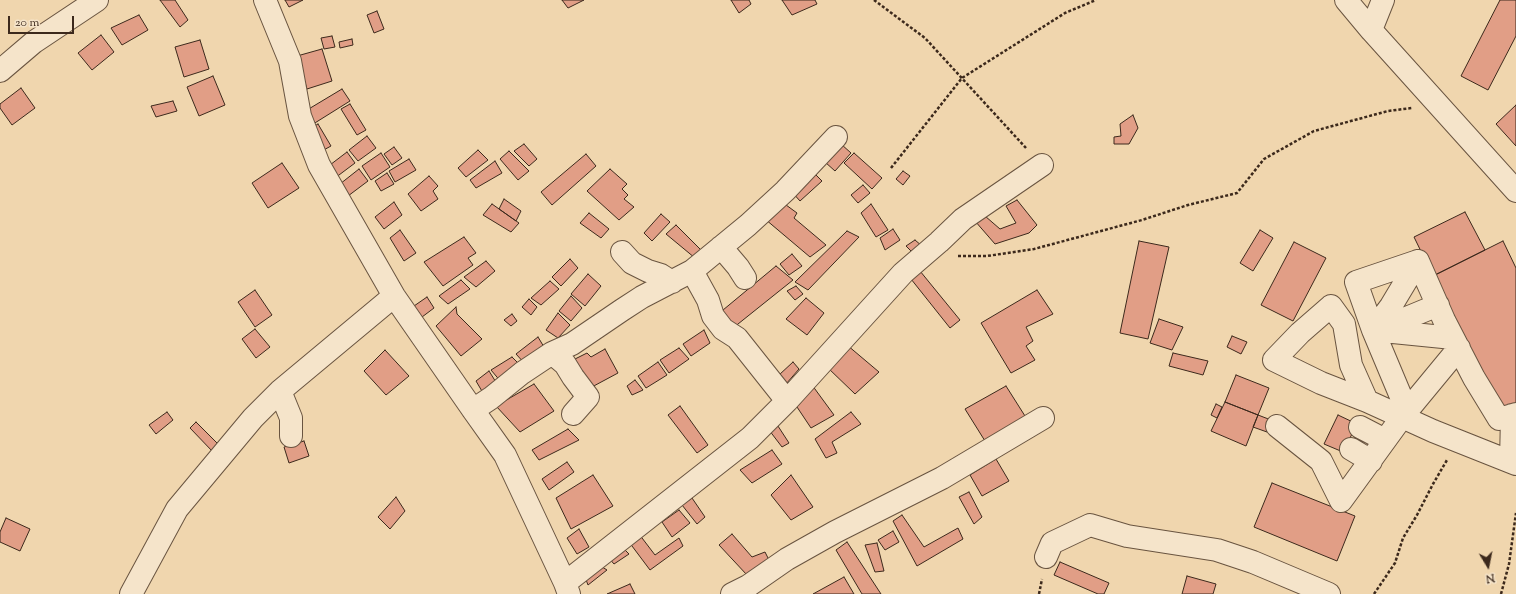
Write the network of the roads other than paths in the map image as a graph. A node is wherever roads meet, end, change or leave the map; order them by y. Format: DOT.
graph roads {
  1 [pos="97,0"];
  2 [pos="265,0"];
  3 [pos="1346,0"];
  4 [pos="1383,0"];
  5 [pos="1371,30"];
  6 [pos="0,71"];
  7 [pos="836,137"];
  8 [pos="1042,165"];
  9 [pos="1516,191"];
  10 [pos="721,247"];
  11 [pos="622,252"];
  12 [pos="1418,261"];
  13 [pos="692,271"];
  14 [pos="745,278"];
  15 [pos="672,282"];
  16 [pos="394,296"];
  17 [pos="1438,304"];
  18 [pos="1375,330"];
  19 [pos="1456,343"];
  20 [pos="552,353"];
  21 [pos="280,392"];
  22 [pos="787,401"];
  23 [pos="1367,401"];
  24 [pos="473,410"];
  25 [pos="573,414"];
  26 [pos="1404,414"];
  27 [pos="1514,415"];
  28 [pos="1043,418"];
  29 [pos="1277,426"];
  30 [pos="1360,427"];
  31 [pos="291,436"];
  32 [pos="1385,440"];
  33 [pos="1351,449"];
  34 [pos="1371,461"];
  35 [pos="1513,463"];
  36 [pos="1046,557"];
  37 [pos="567,589"];
  38 [pos="131,594"];
  39 [pos="732,594"];
  40 [pos="1329,594"];
  1 -- 6 [label="street"];
  2 -- 16 [label="street"];
  3 -- 5 [label="street"];
  4 -- 5 [label="street"];
  5 -- 9 [label="street"];
  7 -- 10 [label="street"];
  8 -- 22 [label="street"];
  10 -- 13 [label="street"];
  10 -- 14 [label="street"];
  11 -- 15 [label="street"];
  12 -- 17 [label="street"];
  12 -- 18 [label="street"];
  12 -- 18 [label="street"];
  13 -- 15 [label="street"];
  13 -- 22 [label="street"];
  15 -- 20 [label="street"];
  16 -- 21 [label="street"];
  16 -- 24 [label="street"];
  17 -- 18 [label="street"];
  17 -- 19 [label="street"];
  18 -- 19 [label="street"];
  18 -- 26 [label="street"];
  19 -- 26 [label="street"];
  19 -- 27 [label="street"];
  20 -- 24 [label="street"];
  20 -- 25 [label="street"];
  21 -- 31 [label="street"];
  21 -- 38 [label="street"];
  22 -- 37 [label="street"];
  23 -- 23 [label="street"];
  23 -- 26 [label="street"];
  24 -- 37 [label="street"];
  26 -- 32 [label="street"];
  26 -- 35 [label="street"];
  27 -- 35 [label="street"];
  28 -- 39 [label="street"];
  29 -- 34 [label="street"];
  30 -- 32 [label="street"];
  32 -- 34 [label="street"];
  33 -- 34 [label="street"];
  36 -- 40 [label="street"];
}
